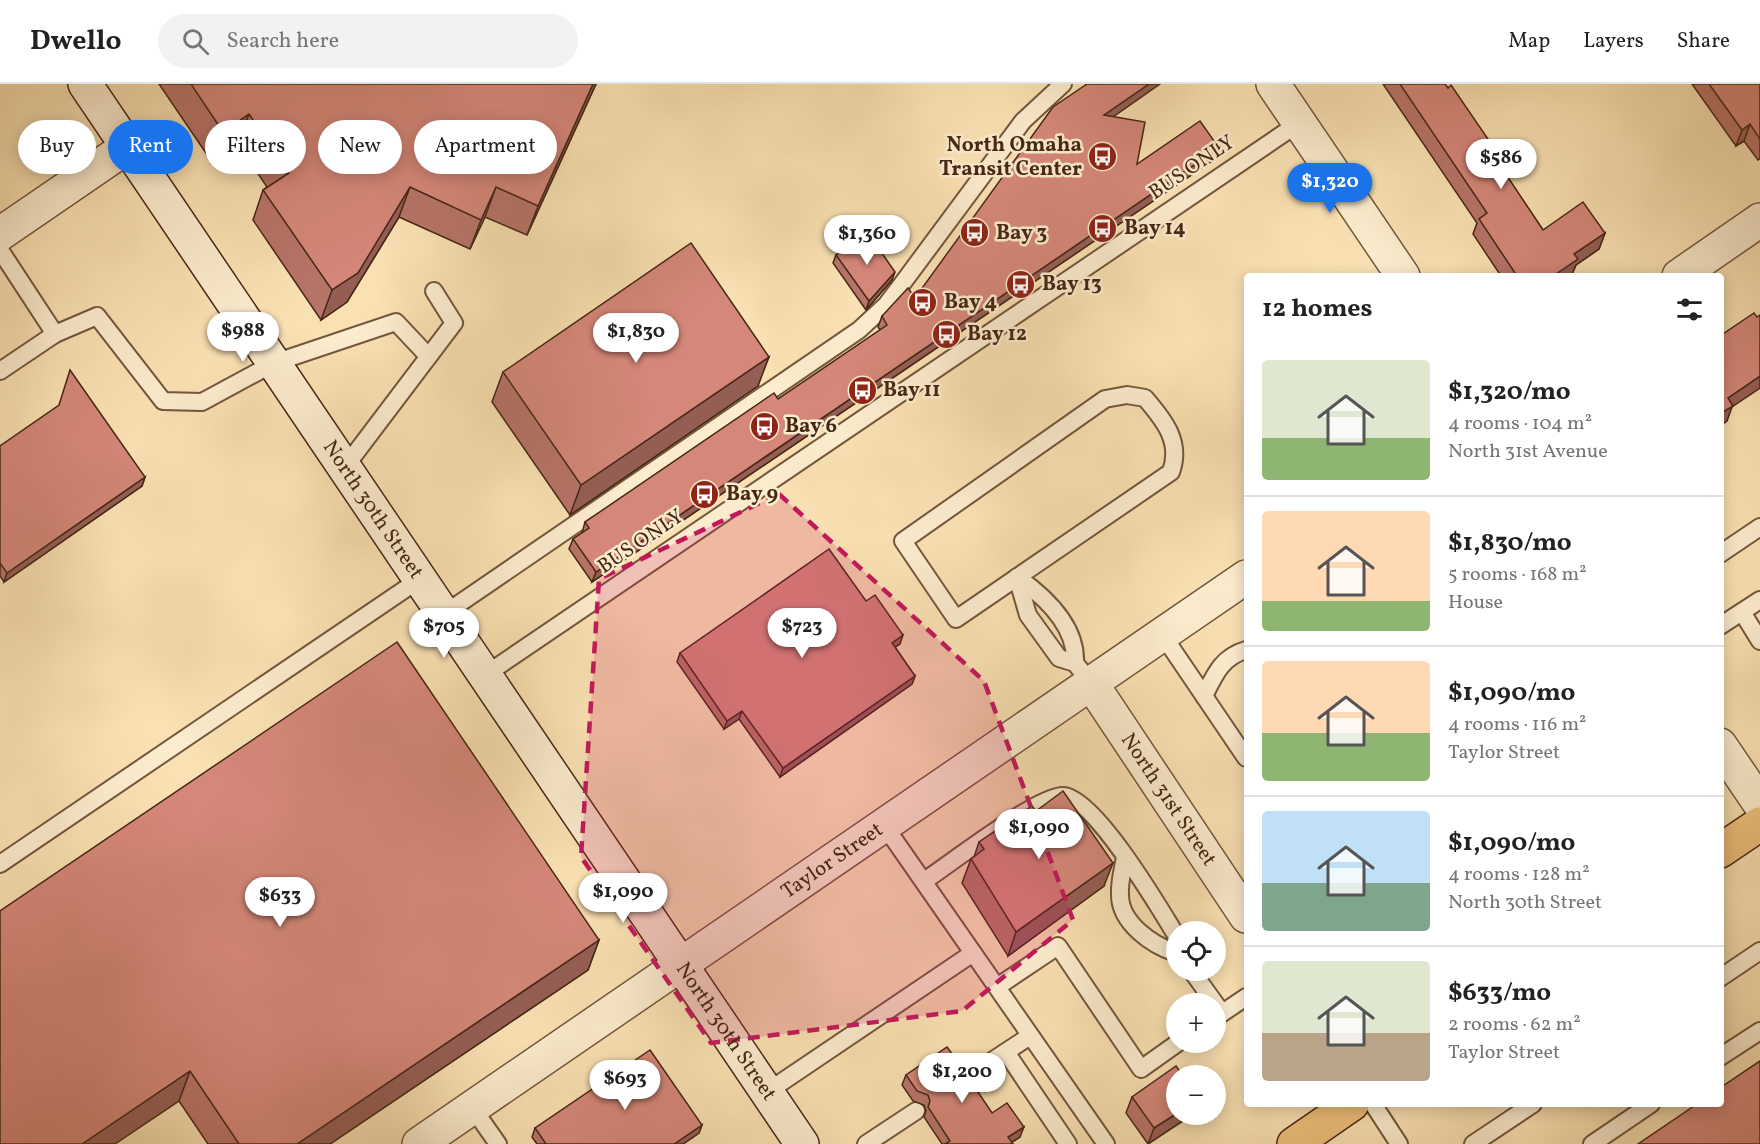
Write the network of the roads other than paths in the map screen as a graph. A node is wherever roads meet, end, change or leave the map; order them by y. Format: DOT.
graph roads {
  1 [pos="85,84"];
  2 [pos="1063,84"];
  3 [pos="1273,84"];
  4 [pos="109,120"];
  5 [pos="1299,123"];
  6 [pos="108,160"];
  7 [pos="145,174"];
  8 [pos="1760,220"];
  9 [pos="0,234"];
  10 [pos="0,250"];
  11 [pos="1401,273"];
  12 [pos="1683,273"];
  13 [pos="434,291"];
  14 [pos="55,334"];
  15 [pos="428,356"];
  16 [pos="274,363"];
  17 [pos="0,371"];
  18 [pos="345,467"];
  19 [pos="1760,527"];
  20 [pos="1724,551"];
  21 [pos="1017,577"];
  22 [pos="420,579"];
  23 [pos="1244,583"];
  24 [pos="1760,600"];
  25 [pos="1742,612"];
  26 [pos="444,614"];
  27 [pos="1724,623"];
  28 [pos="1162,634"];
  29 [pos="1760,641"];
  30 [pos="1244,651"];
  31 [pos="1083,673"];
  32 [pos="485,675"];
  33 [pos="1204,696"];
  34 [pos="1724,751"];
  35 [pos="1244,755"];
  36 [pos="1760,804"];
  37 [pos="1760,824"];
  38 [pos="884,825"];
  39 [pos="1724,848"];
  40 [pos="1125,857"];
  41 [pos="0,864"];
  42 [pos="924,881"];
  43 [pos="1244,913"];
  44 [pos="1167,921"];
  45 [pos="1166,948"];
  46 [pos="1760,951"];
  47 [pos="974,953"];
  48 [pos="682,965"];
  49 [pos="1724,975"];
  50 [pos="997,987"];
  51 [pos="1244,998"];
  52 [pos="1226,1011"];
  53 [pos="1760,1030"];
  54 [pos="1030,1035"];
  55 [pos="1166,1051"];
  56 [pos="1006,1052"];
  57 [pos="1724,1054"];
  58 [pos="963,1080"];
  59 [pos="767,1092"];
  60 [pos="472,1107"];
  61 [pos="1348,1107"];
  62 [pos="1375,1107"];
  63 [pos="1528,1107"];
  64 [pos="1647,1107"];
  65 [pos="916,1111"];
  66 [pos="887,1138"];
  67 [pos="419,1144"];
  68 [pos="498,1144"];
  69 [pos="802,1144"];
  70 [pos="866,1144"];
  71 [pos="1068,1144"];
  72 [pos="1106,1144"];
  73 [pos="1294,1144"];
  74 [pos="1399,1144"];
  75 [pos="1473,1144"];
  76 [pos="1592,1144"];
  1 -- 4 [label="street, North 30th Street"];
  2 -- 26 [label="lane"];
  3 -- 5 [label="street"];
  5 -- 11 [label="street"];
  5 -- 32 [label="lane, BUS ONLY"];
  6 -- 9 [label="street"];
  7 -- 16 [label="street, North 30th Street"];
  8 -- 12 [label="street"];
  10 -- 14 [label="lane"];
  13 -- 15 [label="lane"];
  14 -- 16 [label="lane"];
  14 -- 17 [label="lane"];
  15 -- 16 [label="lane"];
  15 -- 18 [label="lane"];
  16 -- 18 [label="street, North 30th Street"];
  18 -- 22 [label="street, North 30th Street"];
  19 -- 20 [label="lane"];
  21 -- 21 [label="lane"];
  21 -- 31 [label="lane"];
  21 -- 31 [label="lane"];
  22 -- 26 [label="street, North 30th Street"];
  22 -- 41 [label="lane"];
  23 -- 28 [label="street, Taylor Street"];
  24 -- 25 [label="lane"];
  25 -- 27 [label="lane"];
  25 -- 29 [label="lane"];
  26 -- 32 [label="street, North 30th Street"];
  28 -- 31 [label="street, Taylor Street"];
  28 -- 33 [label="lane"];
  30 -- 33 [label="lane"];
  31 -- 38 [label="street, Taylor Street"];
  31 -- 43 [label="street, North 31st Street"];
  32 -- 48 [label="street, North 30th Street"];
  33 -- 35 [label="lane"];
  34 -- 36 [label="street"];
  37 -- 39 [label="main road"];
  38 -- 42 [label="lane"];
  38 -- 48 [label="street, Taylor Street"];
  40 -- 42 [label="lane"];
  40 -- 44 [label="lane"];
  40 -- 45 [label="lane"];
  42 -- 47 [label="lane"];
  46 -- 49 [label="lane"];
  47 -- 50 [label="lane"];
  47 -- 59 [label="lane"];
  48 -- 59 [label="street, North 30th Street"];
  48 -- 60 [label="street, Taylor Street"];
  50 -- 54 [label="lane"];
  50 -- 55 [label="lane"];
  51 -- 52 [label="lane"];
  53 -- 57 [label="lane"];
  54 -- 56 [label="lane"];
  54 -- 72 [label="lane"];
  56 -- 58 [label="lane"];
  56 -- 71 [label="lane"];
  59 -- 69 [label="street, North 30th Street"];
  60 -- 67 [label="street, Taylor Street"];
  60 -- 68 [label="lane"];
  61 -- 73 [label="main road"];
  62 -- 74 [label="lane"];
  63 -- 75 [label="lane"];
  64 -- 76 [label="lane"];
  65 -- 66 [label="lane"];
  66 -- 70 [label="lane"];
}
